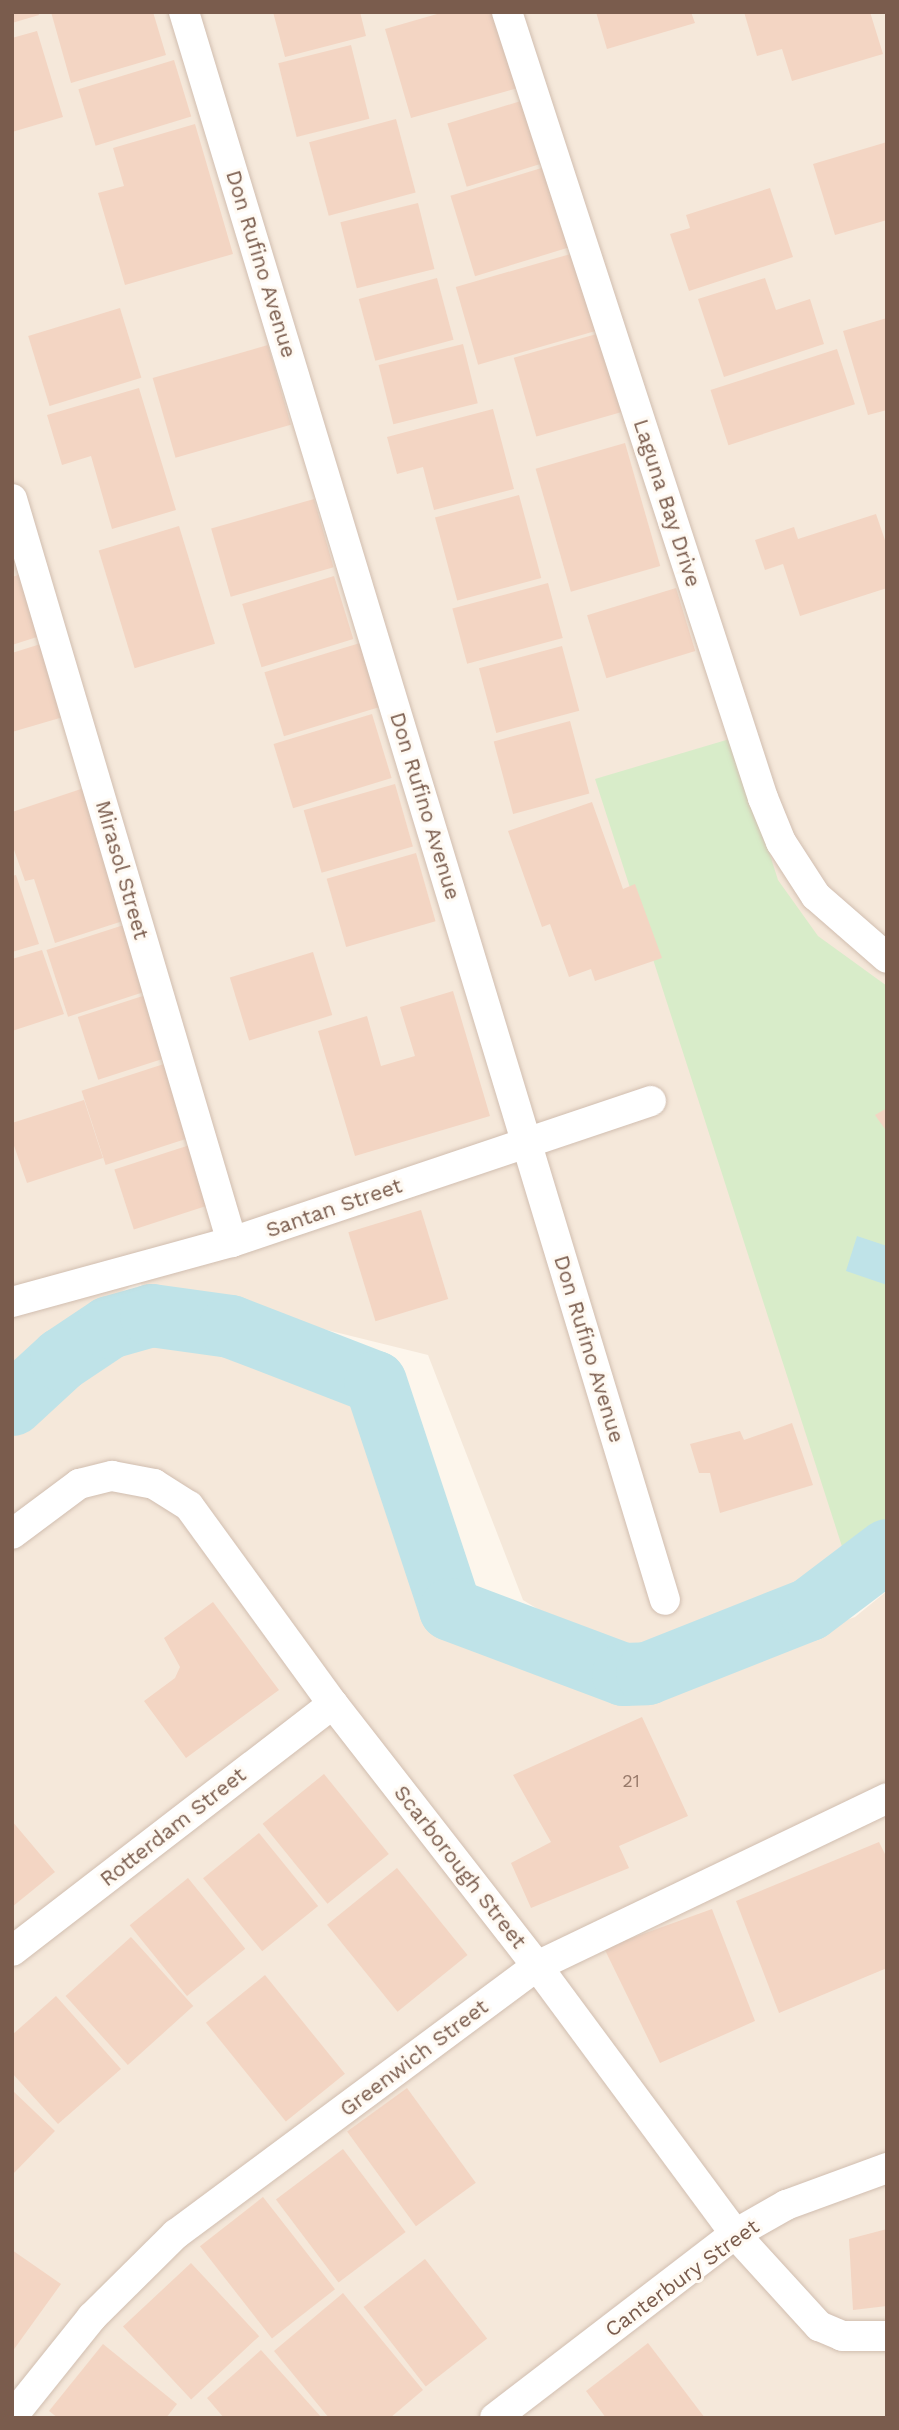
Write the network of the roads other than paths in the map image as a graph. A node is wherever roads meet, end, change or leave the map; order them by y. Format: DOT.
graph roads {
  1 [pos="184,12"];
  2 [pos="507,12"];
  3 [pos="12,499"];
  4 [pos="887,958"];
  5 [pos="651,1101"];
  6 [pos="527,1143"];
  7 [pos="232,1242"];
  8 [pos="12,1303"];
  9 [pos="12,1534"];
  10 [pos="665,1600"];
  11 [pos="333,1704"];
  12 [pos="887,1798"];
  13 [pos="12,1951"];
  14 [pos="537,1966"];
  15 [pos="887,2168"];
  16 [pos="735,2234"];
  17 [pos="887,2336"];
  18 [pos="12,2417"];
  19 [pos="495,2418"];
  1 -- 6 [label="street, Don Rufino Avenue"];
  2 -- 4 [label="street, Laguna Bay Drive"];
  3 -- 7 [label="street, Mirasol Street"];
  5 -- 6 [label="street, Santan Street"];
  6 -- 7 [label="street, Santan Street"];
  6 -- 10 [label="street, Don Rufino Avenue"];
  7 -- 8 [label="street, Santan Street"];
  9 -- 11 [label="street, Scarborough Street"];
  11 -- 13 [label="street, Rotterdam Street"];
  11 -- 14 [label="street, Scarborough Street"];
  12 -- 14 [label="street, Greenwich Street"];
  14 -- 16 [label="street, Scarborough Street"];
  14 -- 18 [label="street, Greenwich Street"];
  15 -- 16 [label="street, Canterbury Street"];
  16 -- 17 [label="street, Scarborough Street"];
  16 -- 19 [label="street, Canterbury Street"];
}
